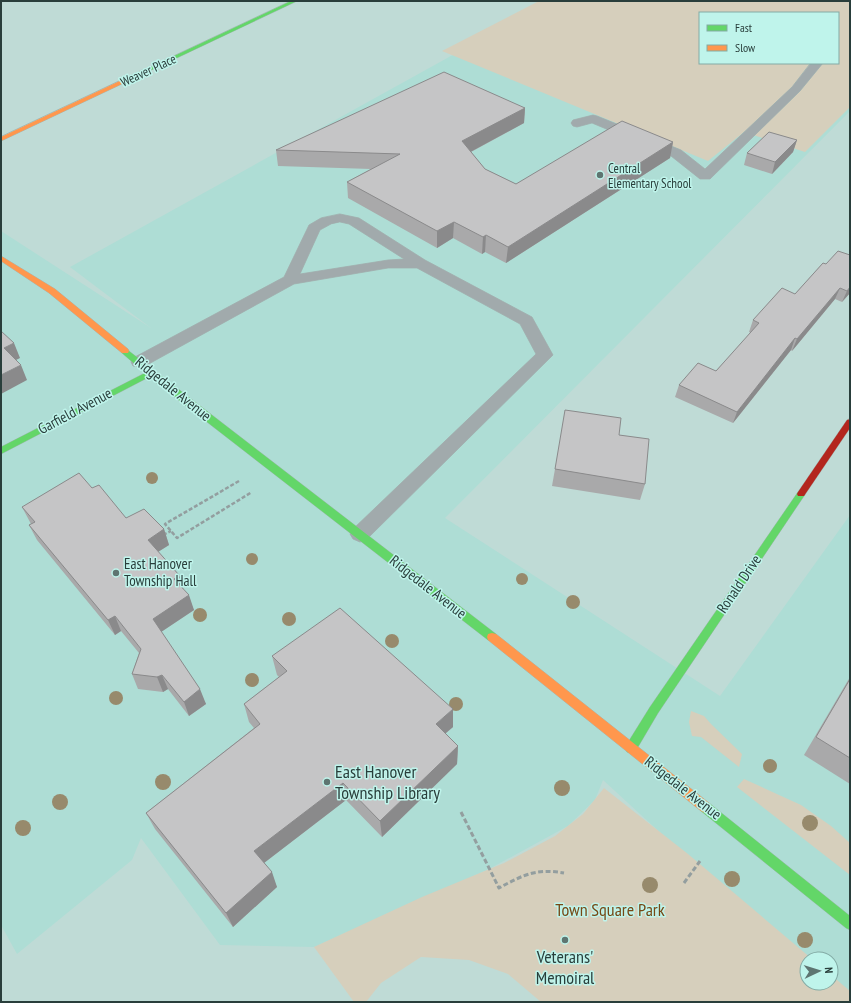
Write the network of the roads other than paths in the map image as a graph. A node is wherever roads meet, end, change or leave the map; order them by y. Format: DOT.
graph roads {
  1 [pos="295,1"];
  2 [pos="816,64"];
  3 [pos="577,123"];
  4 [pos="1,139"];
  5 [pos="1,258"];
  6 [pos="420,263"];
  7 [pos="290,280"];
  8 [pos="144,367"];
  9 [pos="850,422"];
  10 [pos="1,450"];
  11 [pos="360,534"];
  12 [pos="631,748"];
  13 [pos="850,924"];
  1 -- 4 [label="street, Weaver Place"];
  2 -- 3 [label="lane"];
  5 -- 8 [label="street, Ridgedale Avenue"];
  6 -- 7 [label="lane"];
  6 -- 7 [label="lane"];
  6 -- 11 [label="lane"];
  7 -- 8 [label="lane"];
  8 -- 10 [label="street, Garfield Avenue"];
  8 -- 11 [label="street, Ridgedale Avenue"];
  9 -- 12 [label="street, Ronald Drive"];
  11 -- 12 [label="street, Ridgedale Avenue"];
  12 -- 13 [label="street, Ridgedale Avenue"];
}
